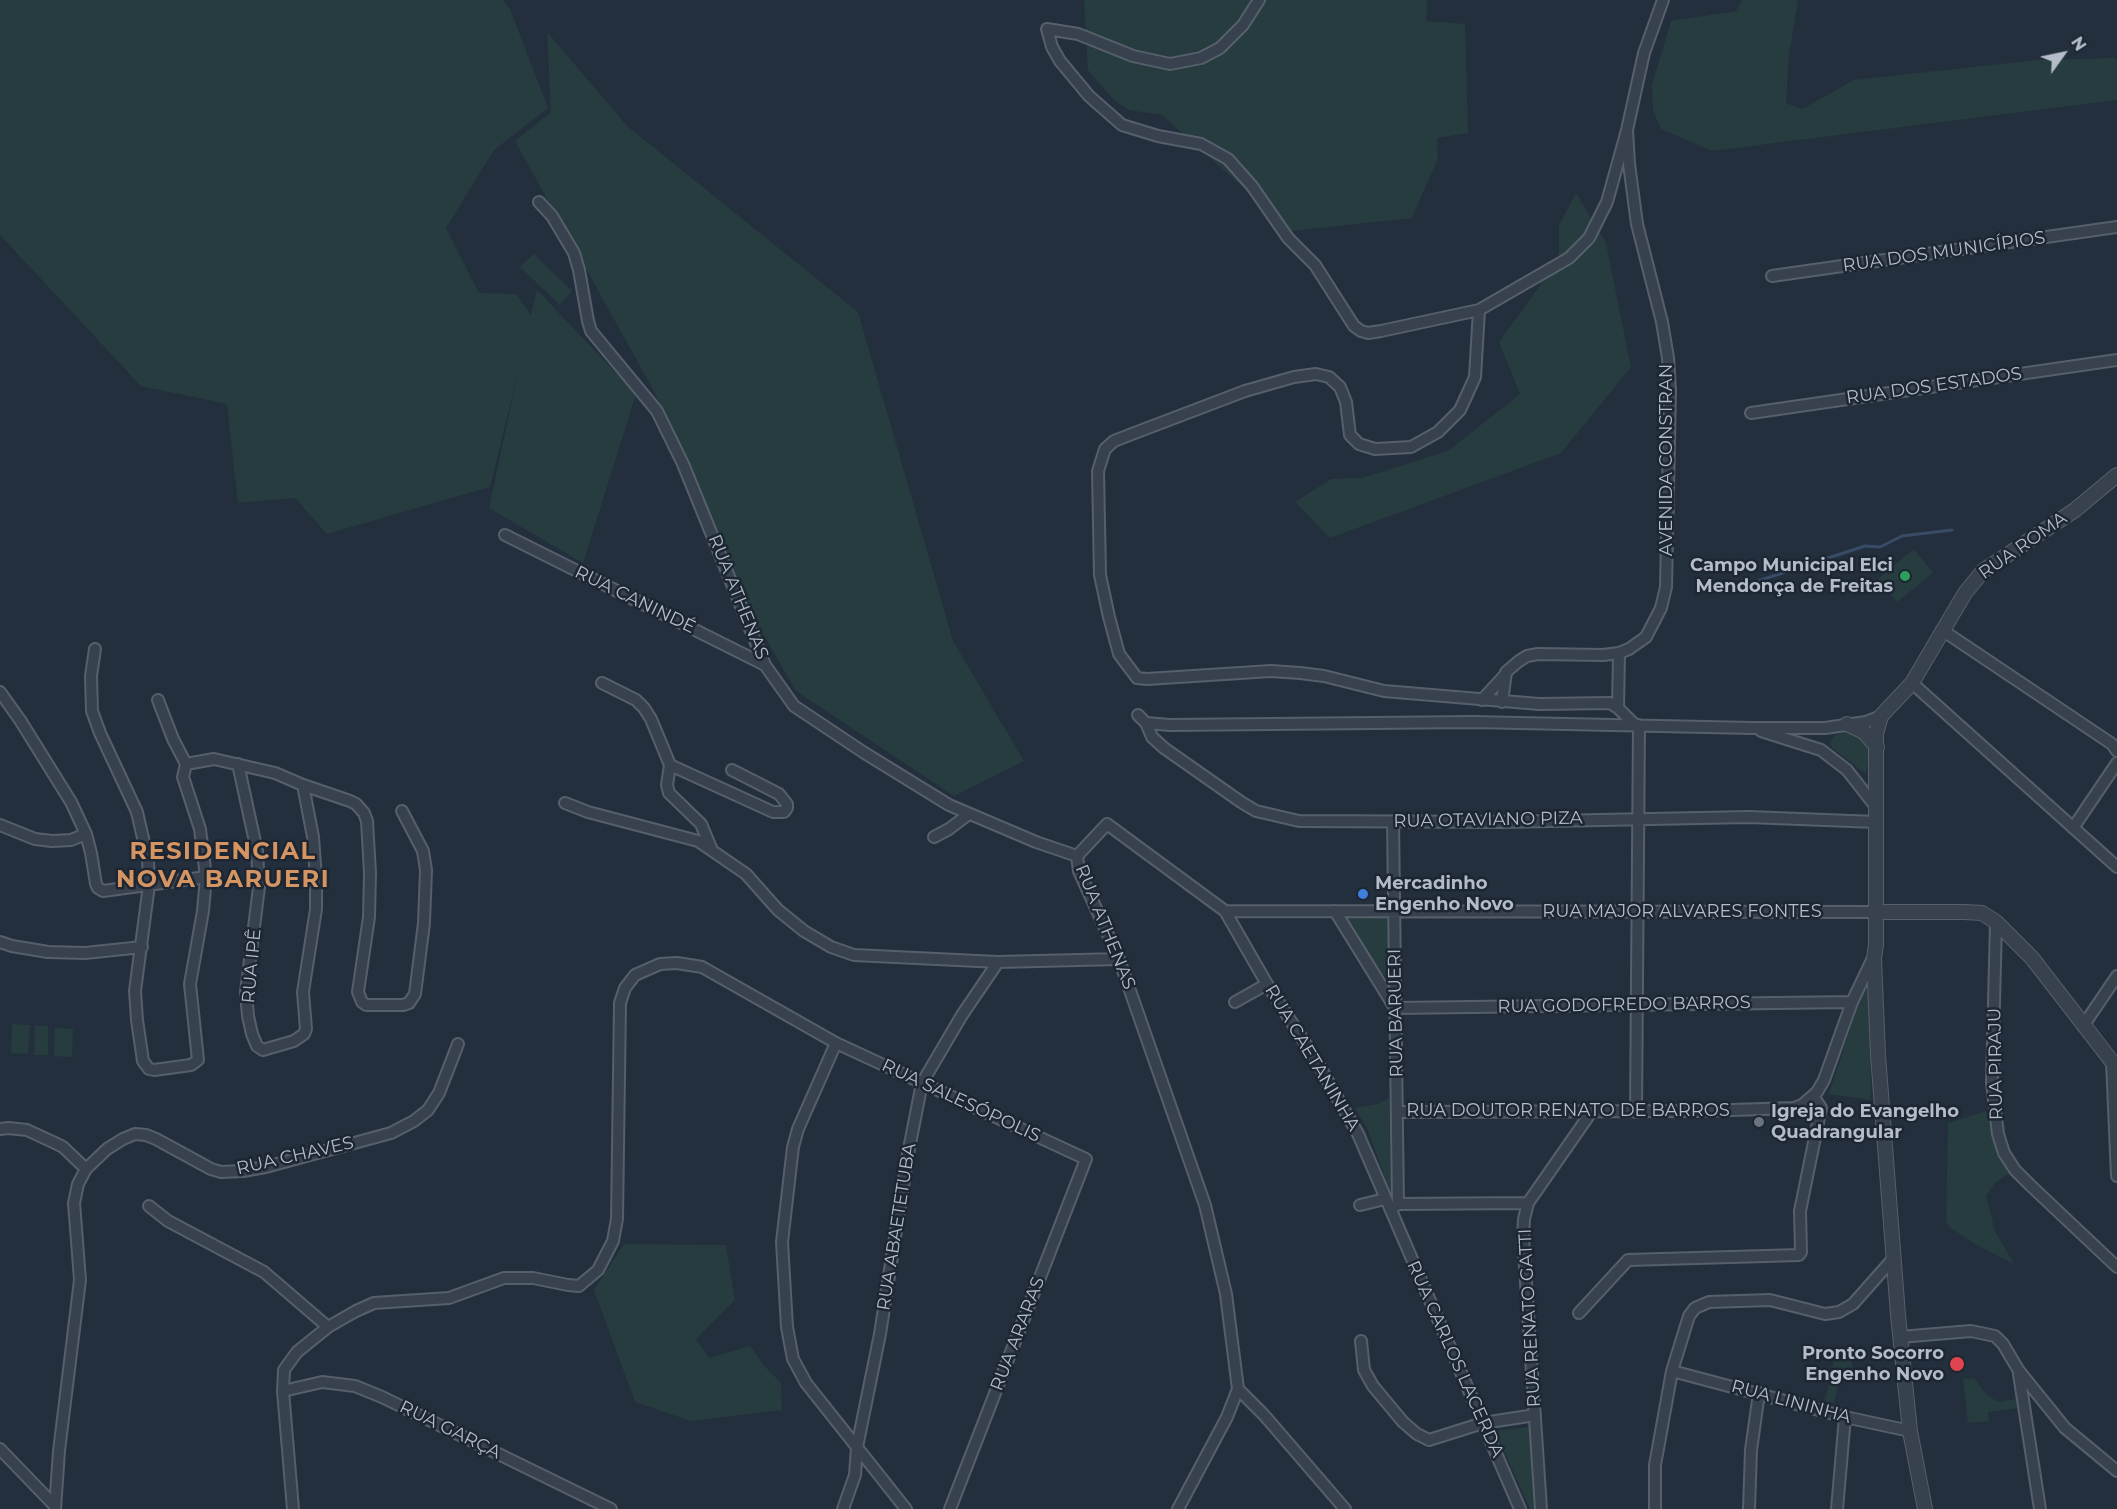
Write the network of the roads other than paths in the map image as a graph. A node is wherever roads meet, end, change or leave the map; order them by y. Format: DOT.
graph roads {
  1 [pos="1259,0"];
  2 [pos="1663,0"];
  3 [pos="1628,130"];
  4 [pos="539,202"];
  5 [pos="2117,227"];
  6 [pos="1772,276"];
  7 [pos="1479,310"];
  8 [pos="2117,360"];
  9 [pos="1751,413"];
  10 [pos="2117,475"];
  11 [pos="505,536"];
  12 [pos="1942,630"];
  13 [pos="94,649"];
  14 [pos="1619,653"];
  15 [pos="765,665"];
  16 [pos="1506,672"];
  17 [pos="603,683"];
  18 [pos="1912,683"];
  19 [pos="0,692"];
  20 [pos="158,700"];
  21 [pos="1482,700"];
  22 [pos="1502,702"];
  23 [pos="1618,708"];
  24 [pos="1881,716"];
  25 [pos="1848,724"];
  26 [pos="1637,725"];
  27 [pos="1752,728"];
  28 [pos="1825,728"];
  29 [pos="1877,747"];
  30 [pos="1821,750"];
  31 [pos="2117,751"];
  32 [pos="186,764"];
  33 [pos="238,764"];
  34 [pos="2117,764"];
  35 [pos="670,765"];
  36 [pos="732,771"];
  37 [pos="303,786"];
  38 [pos="566,803"];
  39 [pos="1876,807"];
  40 [pos="402,811"];
  41 [pos="969,814"];
  42 [pos="1638,818"];
  43 [pos="1393,821"];
  44 [pos="1876,822"];
  45 [pos="0,825"];
  46 [pos="2073,828"];
  47 [pos="86,834"];
  48 [pos="934,837"];
  49 [pos="711,848"];
  50 [pos="1077,856"];
  51 [pos="2117,867"];
  52 [pos="206,877"];
  53 [pos="149,885"];
  54 [pos="1225,911"];
  55 [pos="1335,911"];
  56 [pos="1394,911"];
  57 [pos="1638,912"];
  58 [pos="1883,912"];
  59 [pos="1996,922"];
  60 [pos="0,942"];
  61 [pos="142,947"];
  62 [pos="1874,958"];
  63 [pos="1119,959"];
  64 [pos="998,962"];
  65 [pos="2117,976"];
  66 [pos="1267,984"];
  67 [pos="1235,1002"];
  68 [pos="1852,1002"];
  69 [pos="1637,1005"];
  70 [pos="1395,1008"];
  71 [pos="2083,1026"];
  72 [pos="836,1043"];
  73 [pos="458,1044"];
  74 [pos="2114,1065"];
  75 [pos="922,1083"];
  76 [pos="1813,1096"];
  77 [pos="1592,1111"];
  78 [pos="1397,1112"];
  79 [pos="1636,1112"];
  80 [pos="0,1129"];
  81 [pos="1086,1159"];
  82 [pos="86,1169"];
  83 [pos="2117,1176"];
  84 [pos="1528,1203"];
  85 [pos="1391,1204"];
  86 [pos="1360,1205"];
  87 [pos="149,1206"];
  88 [pos="1892,1260"];
  89 [pos="2117,1267"];
  90 [pos="1579,1313"];
  91 [pos="328,1327"];
  92 [pos="1900,1337"];
  93 [pos="1361,1341"];
  94 [pos="1672,1371"];
  95 [pos="2019,1371"];
  96 [pos="1238,1389"];
  97 [pos="283,1391"];
  98 [pos="1759,1393"];
  99 [pos="1535,1415"];
  100 [pos="1845,1417"];
  101 [pos="1483,1423"];
  102 [pos="1910,1431"];
  103 [pos="857,1448"];
  104 [pos="0,1449"];
  105 [pos="2117,1470"];
  106 [pos="55,1507"];
  107 [pos="293,1509"];
  108 [pos="611,1509"];
  109 [pos="843,1509"];
  110 [pos="906,1509"];
  111 [pos="950,1509"];
  112 [pos="1178,1509"];
  113 [pos="1345,1509"];
  114 [pos="1520,1509"];
  115 [pos="1541,1509"];
  116 [pos="1655,1509"];
  117 [pos="1749,1509"];
  118 [pos="1838,1509"];
  119 [pos="1925,1509"];
  120 [pos="2040,1509"];
  1 -- 7 [label="street"];
  2 -- 3 [label="street, AVENIDA CONSTRAN"];
  3 -- 7 [label="street"];
  3 -- 14 [label="street, AVENIDA CONSTRAN"];
  4 -- 15 [label="street, RUA ATHENAS"];
  5 -- 6 [label="street, RUA DOS MUNICÍPIOS"];
  7 -- 21 [label="street"];
  8 -- 9 [label="street, RUA DOS ESTADOS"];
  10 -- 12 [label="street, RUA ROMA"];
  11 -- 15 [label="street, RUA CANINDÉ"];
  12 -- 18 [label="street, RUA ROMA"];
  12 -- 31 [label="street"];
  13 -- 53 [label="street"];
  14 -- 16 [label="street, AVENIDA CONSTRAN"];
  14 -- 23 [label="street"];
  15 -- 41 [label="street, RUA ATHENAS"];
  16 -- 21 [label="street, AVENIDA CONSTRAN"];
  16 -- 22 [label="street"];
  17 -- 35 [label="street"];
  18 -- 24 [label="street, RUA ROMA"];
  18 -- 46 [label="street"];
  19 -- 47 [label="street"];
  20 -- 32 [label="street"];
  21 -- 22 [label="street"];
  22 -- 23 [label="street"];
  23 -- 26 [label="street"];
  24 -- 25 [label="street"];
  24 -- 29 [label="street"];
  25 -- 28 [label="street"];
  25 -- 29 [label="street"];
  26 -- 27 [label="street"];
  26 -- 42 [label="street"];
  26 -- 43 [label="street, RUA OTAVIANO PIZA"];
  27 -- 28 [label="street"];
  27 -- 30 [label="street"];
  28 -- 30 [label="street"];
  29 -- 39 [label="street"];
  30 -- 39 [label="street"];
  32 -- 33 [label="street"];
  32 -- 52 [label="street"];
  33 -- 37 [label="street"];
  33 -- 37 [label="street, RUA IPÊ"];
  34 -- 46 [label="street"];
  35 -- 36 [label="street"];
  35 -- 49 [label="street"];
  37 -- 40 [label="street"];
  38 -- 49 [label="street"];
  39 -- 44 [label="street"];
  41 -- 48 [label="street"];
  41 -- 50 [label="street, RUA ATHENAS"];
  42 -- 43 [label="street, RUA OTAVIANO PIZA"];
  42 -- 44 [label="street, RUA OTAVIANO PIZA"];
  42 -- 57 [label="street"];
  43 -- 56 [label="street, RUA BARUERI"];
  44 -- 58 [label="street"];
  45 -- 47 [label="street"];
  46 -- 51 [label="street"];
  47 -- 53 [label="street"];
  49 -- 64 [label="street"];
  50 -- 54 [label="street"];
  50 -- 63 [label="street, RUA ATHENAS"];
  52 -- 53 [label="street"];
  52 -- 61 [label="street"];
  53 -- 61 [label="street"];
  54 -- 55 [label="street, RUA MAJOR ALVARES FONTES"];
  54 -- 66 [label="street, RUA CAETANINHA"];
  55 -- 56 [label="street, RUA MAJOR ALVARES FONTES"];
  55 -- 70 [label="street"];
  56 -- 57 [label="street, RUA MAJOR ALVARES FONTES"];
  56 -- 70 [label="street, RUA BARUERI"];
  57 -- 58 [label="street, RUA MAJOR ALVARES FONTES"];
  57 -- 69 [label="street"];
  58 -- 59 [label="street"];
  58 -- 62 [label="street"];
  59 -- 71 [label="street"];
  59 -- 89 [label="street, RUA PIRAJU"];
  60 -- 61 [label="street"];
  62 -- 68 [label="street"];
  62 -- 88 [label="street"];
  63 -- 64 [label="street"];
  63 -- 96 [label="street, RUA ATHENAS"];
  64 -- 75 [label="street, RUA ABAETETUBA"];
  65 -- 71 [label="street"];
  66 -- 67 [label="street"];
  66 -- 85 [label="street, RUA CAETANINHA"];
  68 -- 69 [label="street, RUA GODOFREDO BARROS"];
  68 -- 76 [label="street"];
  69 -- 70 [label="street, RUA GODOFREDO BARROS"];
  69 -- 79 [label="street"];
  70 -- 78 [label="street, RUA BARUERI"];
  71 -- 74 [label="street"];
  72 -- 75 [label="street, RUA SALESÓPOLIS"];
  72 -- 91 [label="street, RUA SALESÓPOLIS"];
  72 -- 103 [label="street"];
  73 -- 82 [label="street, RUA CHAVES"];
  74 -- 83 [label="street"];
  75 -- 81 [label="street, RUA SALESÓPOLIS"];
  75 -- 103 [label="street, RUA ABAETETUBA"];
  76 -- 79 [label="street, RUA DOUTOR RENATO DE BARROS"];
  76 -- 90 [label="street"];
  77 -- 78 [label="street, RUA DOUTOR RENATO DE BARROS"];
  77 -- 79 [label="street, RUA DOUTOR RENATO DE BARROS"];
  77 -- 84 [label="street, RUA RENATO GATTI"];
  78 -- 85 [label="street, RUA BARUERI"];
  80 -- 82 [label="street"];
  81 -- 111 [label="street, RUA ARARAS"];
  82 -- 106 [label="street, RUA CHAVES"];
  84 -- 85 [label="street"];
  84 -- 99 [label="street, RUA RENATO GATTI"];
  85 -- 86 [label="street"];
  85 -- 101 [label="street, RUA CARLOS LACERDA"];
  87 -- 91 [label="street"];
  88 -- 92 [label="street"];
  88 -- 94 [label="street"];
  91 -- 97 [label="street, RUA SALESÓPOLIS"];
  92 -- 95 [label="street"];
  92 -- 102 [label="street"];
  93 -- 101 [label="street"];
  94 -- 98 [label="street, RUA LININHA"];
  94 -- 116 [label="street"];
  95 -- 105 [label="street"];
  95 -- 120 [label="street"];
  96 -- 112 [label="street, RUA ATHENAS"];
  96 -- 113 [label="street"];
  97 -- 107 [label="street, RUA SALESÓPOLIS"];
  97 -- 108 [label="street, RUA GARÇA"];
  98 -- 100 [label="street, RUA LININHA"];
  98 -- 117 [label="street"];
  99 -- 101 [label="street"];
  99 -- 115 [label="street, RUA RENATO GATTI"];
  100 -- 102 [label="street, RUA LININHA"];
  100 -- 118 [label="street"];
  101 -- 114 [label="street, RUA CARLOS LACERDA"];
  102 -- 119 [label="street"];
  103 -- 109 [label="street, RUA ABAETETUBA"];
  103 -- 110 [label="street"];
  104 -- 106 [label="street"];
}
